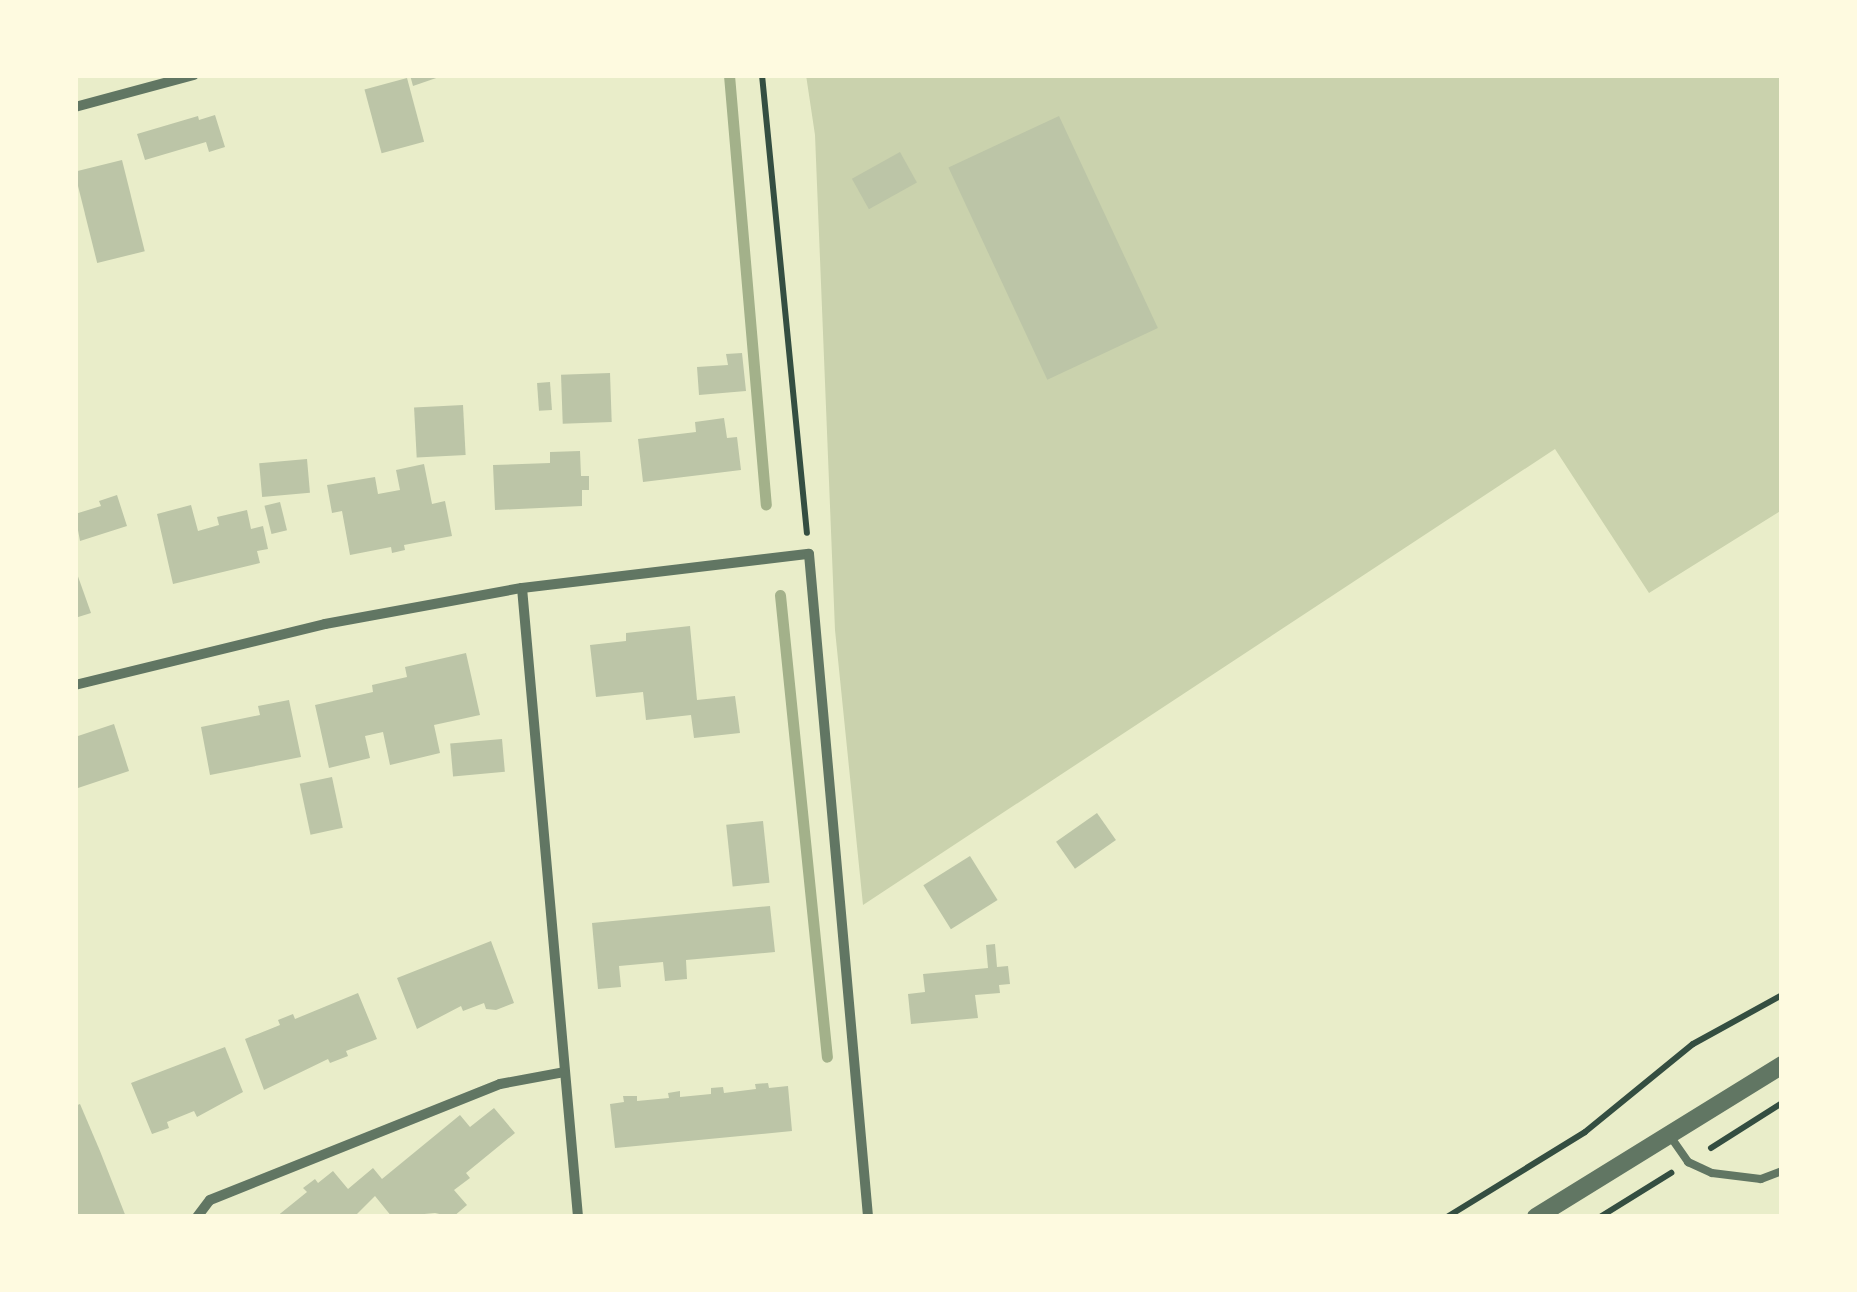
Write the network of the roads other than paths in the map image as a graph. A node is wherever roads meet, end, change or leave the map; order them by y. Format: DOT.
graph roads {
  1 [pos="194,75"];
  2 [pos="75,107"];
  3 [pos="522,588"];
  4 [pos="75,685"];
  5 [pos="1782,1064"];
  6 [pos="564,1072"];
  7 [pos="1669,1134"];
  8 [pos="1782,1171"];
  9 [pos="197,1217"];
  10 [pos="578,1217"];
  11 [pos="868,1217"];
  12 [pos="1536,1217"];
  1 -- 2 [label="street"];
  3 -- 4 [label="street"];
  3 -- 6 [label="street"];
  3 -- 11 [label="street"];
  5 -- 7 [label="street"];
  6 -- 9 [label="street"];
  6 -- 10 [label="street"];
  7 -- 8 [label="lane"];
  7 -- 12 [label="street"];
}
